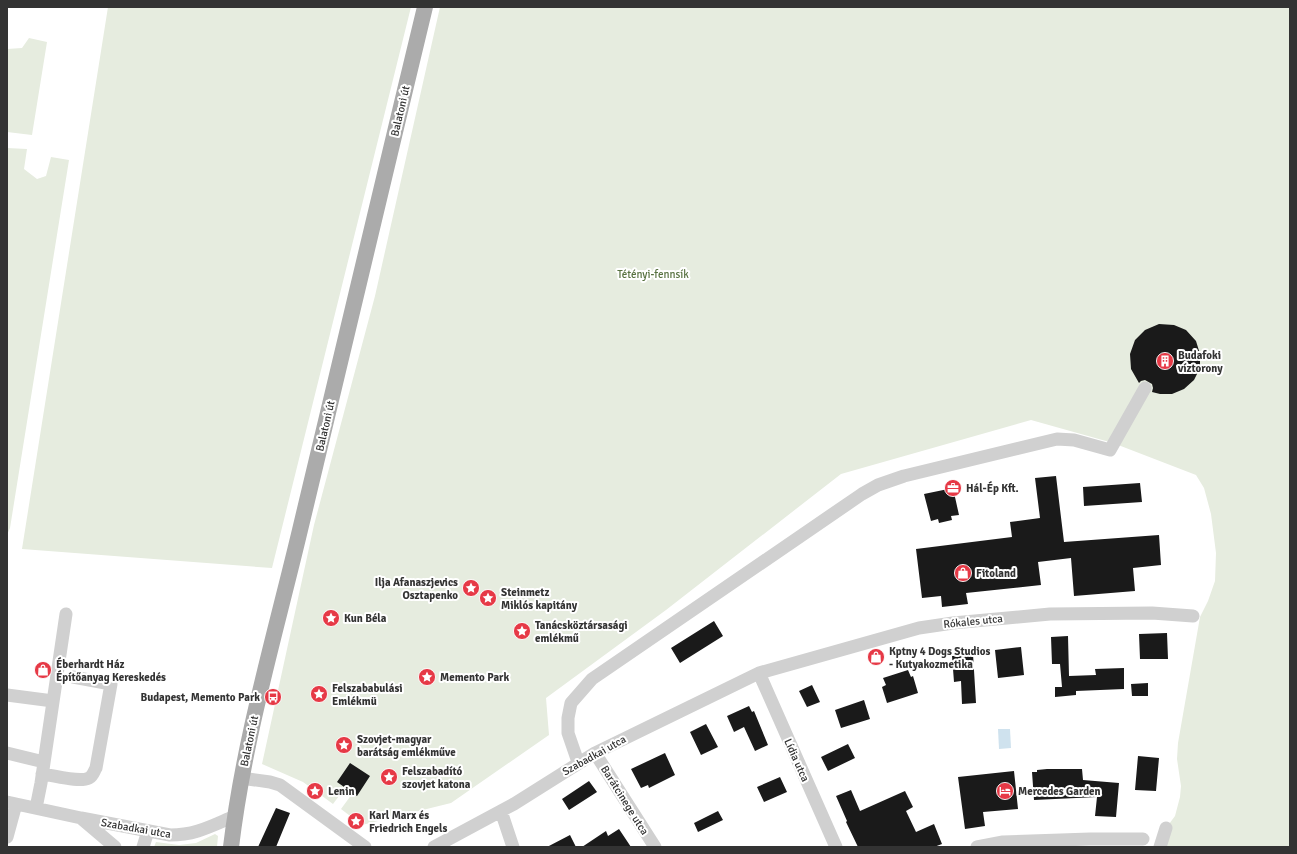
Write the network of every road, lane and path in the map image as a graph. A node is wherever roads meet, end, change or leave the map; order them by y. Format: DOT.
graph roads {
  1 [pos="424,7"];
  2 [pos="1145,388"];
  3 [pos="66,614"];
  4 [pos="1193,616"];
  5 [pos="759,673"];
  6 [pos="73,677"];
  7 [pos="7,695"];
  8 [pos="53,701"];
  9 [pos="7,753"];
  10 [pos="595,753"];
  11 [pos="578,762"];
  12 [pos="43,768"];
  13 [pos="242,778"];
  14 [pos="11,803"];
  15 [pos="36,808"];
  16 [pos="501,811"];
  17 [pos="235,816"];
  18 [pos="81,818"];
  19 [pos="1166,828"];
  20 [pos="148,831"];
  21 [pos="7,837"];
  22 [pos="1144,839"];
  23 [pos="114,847"];
  24 [pos="143,847"];
  25 [pos="231,847"];
  26 [pos="365,847"];
  27 [pos="434,847"];
  28 [pos="513,847"];
  29 [pos="655,847"];
  30 [pos="836,847"];
  31 [pos="977,847"];
  32 [pos="1160,847"];
  1 -- 13 [label="main road, Balatoni út"];
  2 -- 11 [label="street"];
  3 -- 8 [label="street"];
  4 -- 5 [label="street, Rókales utca"];
  5 -- 10 [label="street, Szabadkai utca"];
  5 -- 30 [label="street, Lídia utca"];
  6 -- 12 [label="street"];
  7 -- 8 [label="street"];
  8 -- 12 [label="street"];
  9 -- 12 [label="street"];
  10 -- 11 [label="street, Szabadkai utca"];
  10 -- 29 [label="street, Barátcinege utca"];
  11 -- 16 [label="street, Szabadkai utca"];
  12 -- 15 [label="street"];
  13 -- 17 [label="main road, Balatoni út"];
  13 -- 26 [label="street"];
  14 -- 15 [label="street, Szabadkai utca"];
  14 -- 21 [label="street"];
  15 -- 18 [label="street, Szabadkai utca"];
  16 -- 27 [label="street, Szabadkai utca"];
  16 -- 28 [label="street"];
  17 -- 20 [label="street, Szabadkai utca"];
  17 -- 25 [label="main road, Balatoni út"];
  18 -- 20 [label="street, Szabadkai utca"];
  18 -- 23 [label="street, Szabadkai utca"];
  19 -- 32 [label="street"];
  20 -- 24 [label="street"];
  22 -- 31 [label="street"];
}
